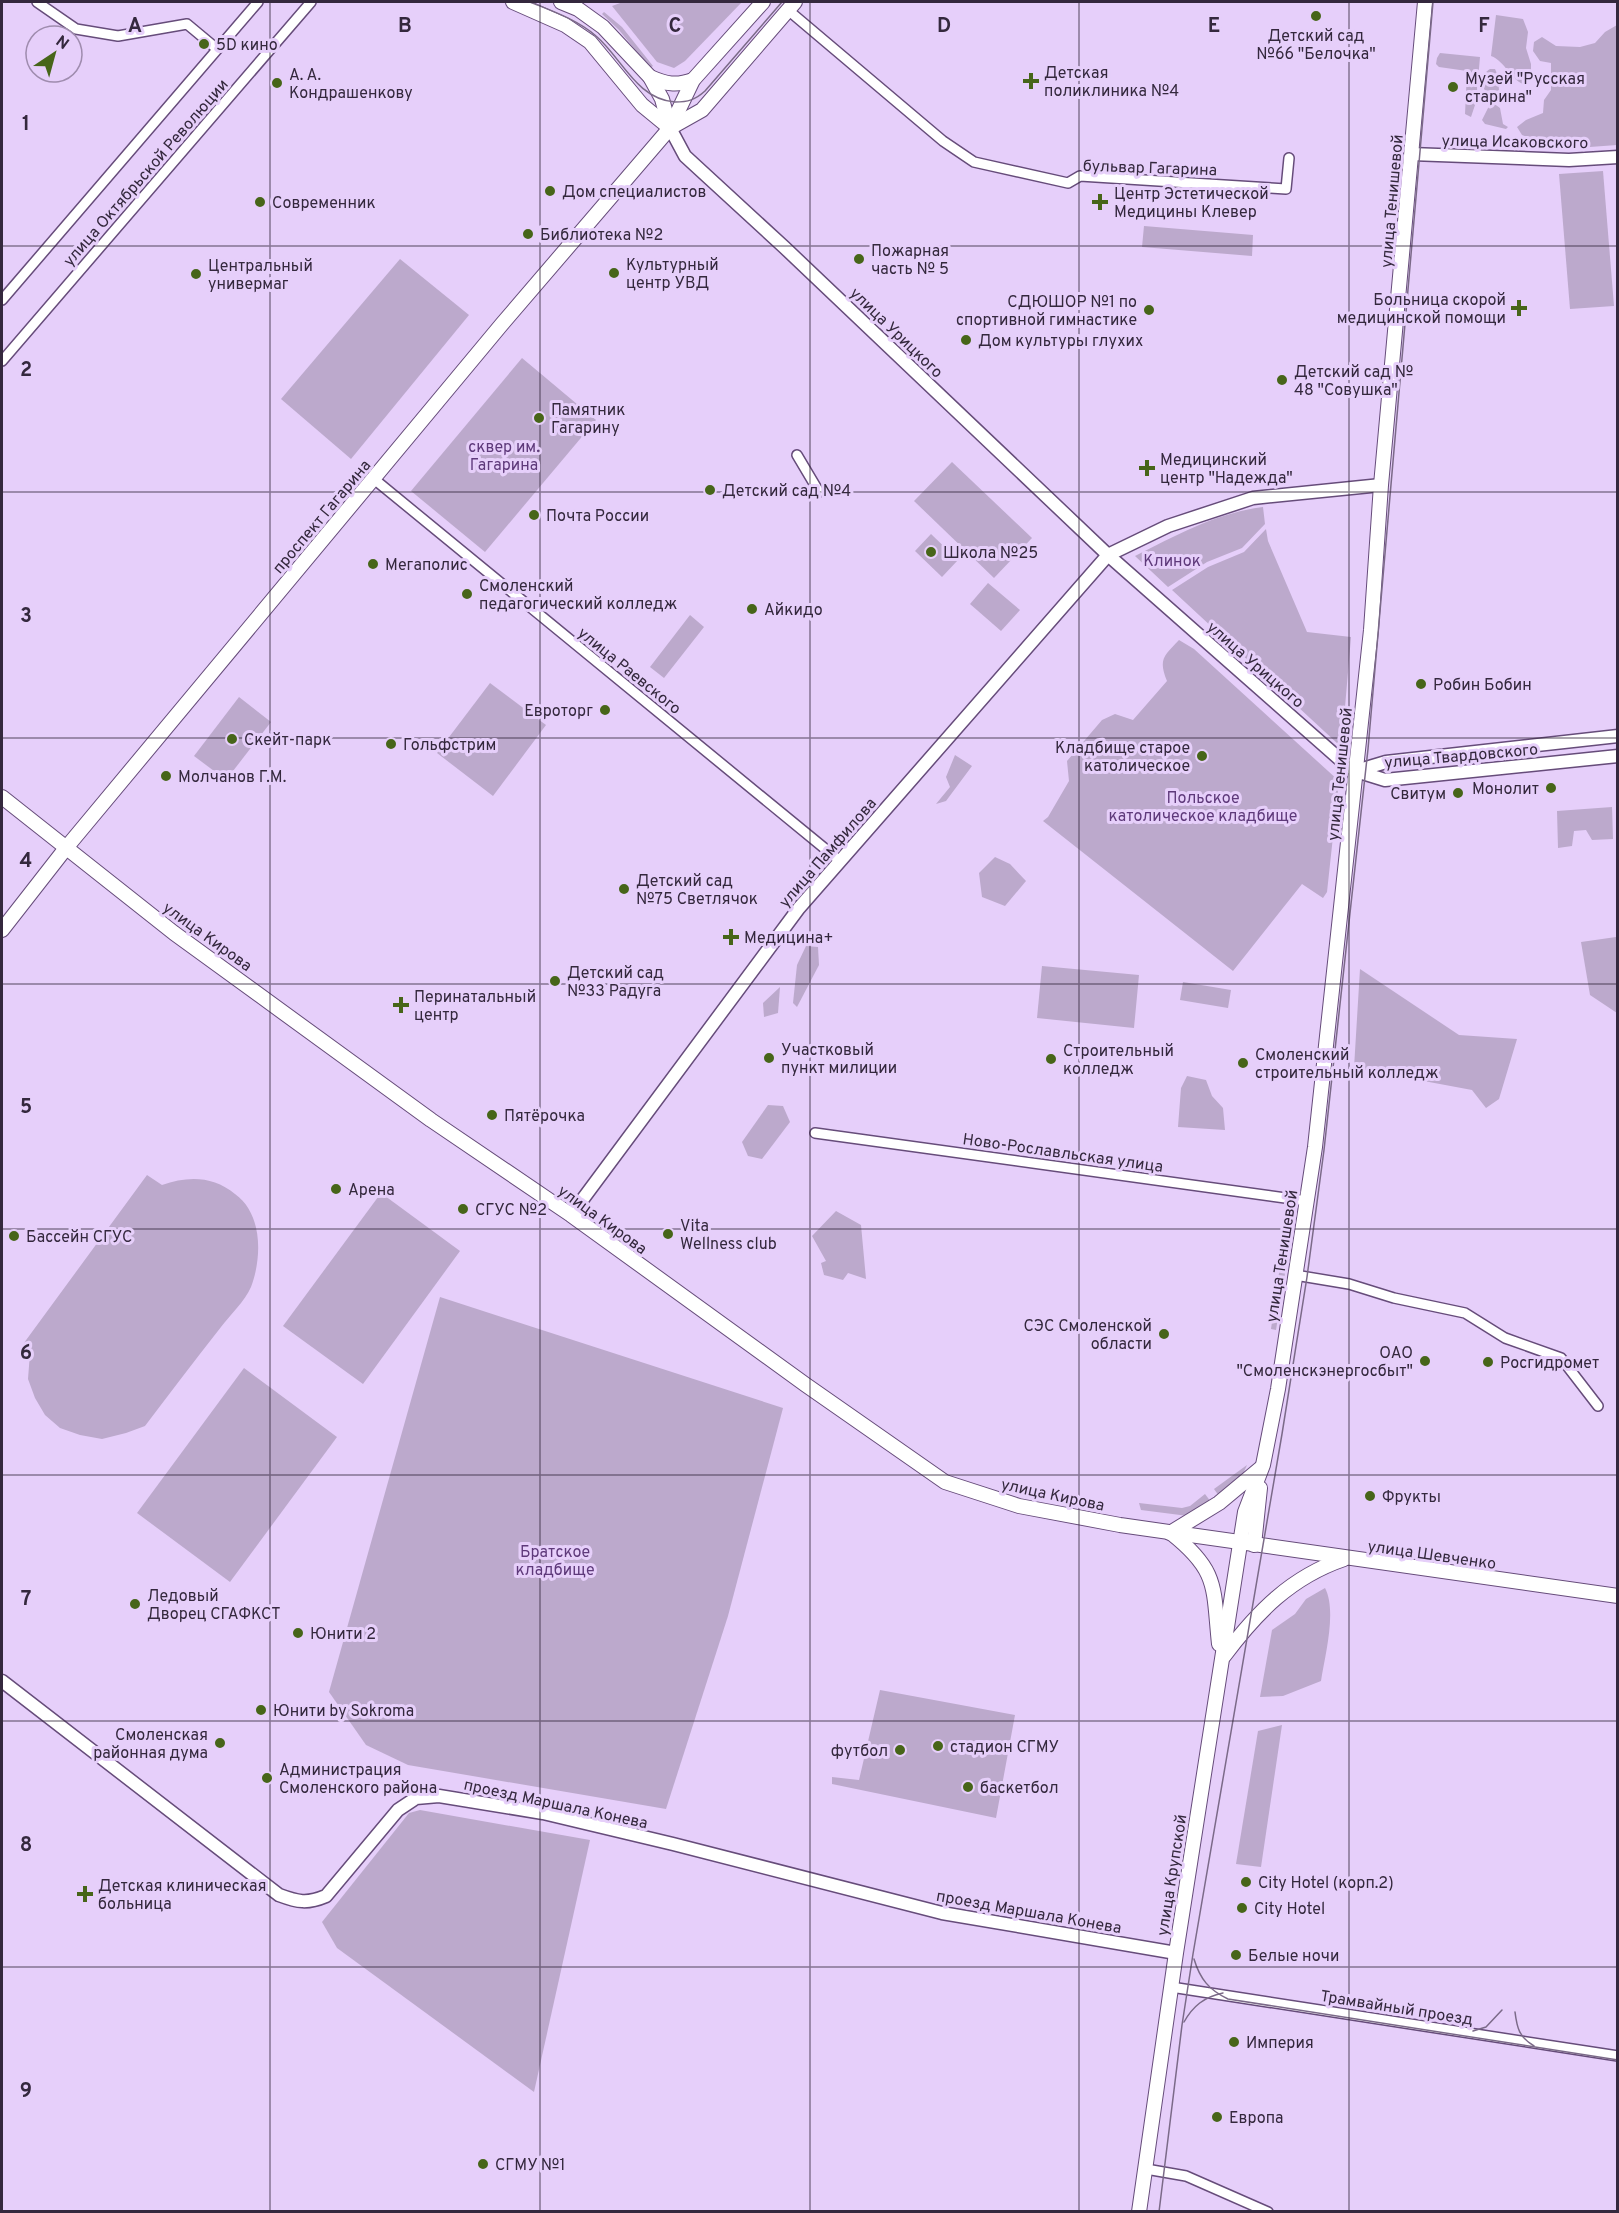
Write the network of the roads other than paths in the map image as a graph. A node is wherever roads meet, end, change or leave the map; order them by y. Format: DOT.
graph roads {
  1 [pos="37,2"];
  2 [pos="258,2"];
  3 [pos="311,2"];
  4 [pos="513,2"];
  5 [pos="561,2"];
  6 [pos="763,2"];
  7 [pos="1425,2"];
  8 [pos="792,6"];
  9 [pos="217,49"];
  10 [pos="650,77"];
  11 [pos="693,80"];
  12 [pos="670,128"];
  13 [pos="1411,154"];
  14 [pos="1617,157"];
  15 [pos="1289,158"];
  16 [pos="2,300"];
  17 [pos="2,362"];
  18 [pos="797,455"];
  19 [pos="374,479"];
  20 [pos="1381,485"];
  21 [pos="819,492"];
  22 [pos="1108,555"];
  23 [pos="1617,736"];
  24 [pos="1617,756"];
  25 [pos="1356,771"];
  26 [pos="2,797"];
  27 [pos="66,848"];
  28 [pos="840,861"];
  29 [pos="2,930"];
  30 [pos="815,1132"];
  31 [pos="1306,1201"];
  32 [pos="571,1215"];
  33 [pos="1295,1275"];
  34 [pos="1598,1406"];
  35 [pos="1263,1466"];
  36 [pos="1170,1533"];
  37 [pos="1248,1544"];
  38 [pos="1346,1558"];
  39 [pos="1617,1596"];
  40 [pos="1221,1661"];
  41 [pos="2,1681"];
  42 [pos="1176,1953"];
  43 [pos="1172,1987"];
  44 [pos="1617,2056"];
  45 [pos="1146,2169"];
  46 [pos="1139,2211"];
  47 [pos="1268,2211"];
  1 -- 9 [label="street"];
  2 -- 9 [label="street, улица Октябрьской Революции"];
  3 -- 17 [label="street, улица Октябрьской Революции"];
  4 -- 12 [label="main road"];
  5 -- 10 [label="main road"];
  6 -- 11 [label="main road, проспект Гагарина"];
  7 -- 13 [label="main road, улица Тенишевой"];
  8 -- 12 [label="main road, проспект Гагарина"];
  8 -- 15 [label="street, бульвар Гагарина"];
  9 -- 16 [label="street, улица Октябрьской Революции"];
  10 -- 11 [label="main road"];
  10 -- 12 [label="main road"];
  11 -- 12 [label="main road, проспект Гагарина"];
  12 -- 19 [label="main road, проспект Гагарина"];
  12 -- 22 [label="street, улица Урицкого"];
  13 -- 14 [label="street, улица Исаковского"];
  13 -- 20 [label="main road, улица Тенишевой"];
  18 -- 21 [label="street"];
  19 -- 27 [label="main road, проспект Гагарина"];
  19 -- 28 [label="street, улица Раевского"];
  20 -- 22 [label="street"];
  20 -- 25 [label="main road, улица Тенишевой"];
  22 -- 25 [label="street, улица Урицкого"];
  22 -- 28 [label="street, улица Памфилова"];
  23 -- 25 [label="street, улица Твардовского"];
  24 -- 25 [label="street, улица Твардовского"];
  25 -- 31 [label="main road, улица Тенишевой"];
  26 -- 27 [label="main road, улица Кирова"];
  27 -- 29 [label="main road, проспект Гагарина"];
  27 -- 32 [label="main road, улица Кирова"];
  28 -- 32 [label="street, улица Памфилова"];
  30 -- 31 [label="street, Ново-Рославльская улица"];
  31 -- 33 [label="main road, улица Тенишевой"];
  32 -- 36 [label="main road, улица Кирова"];
  33 -- 34 [label="street"];
  33 -- 35 [label="main road, улица Тенишевой"];
  35 -- 36 [label="main road"];
  35 -- 37 [label="main road, улица Тенишевой"];
  36 -- 37 [label="main road, улица Кирова"];
  36 -- 40 [label="main road"];
  37 -- 38 [label="main road, улица Шевченко"];
  37 -- 40 [label="main road, улица Крупской"];
  38 -- 39 [label="main road, улица Шевченко"];
  38 -- 40 [label="main road"];
  40 -- 42 [label="main road, улица Крупской"];
  41 -- 42 [label="street, проезд Маршала Конева"];
  42 -- 43 [label="main road, улица Крупской"];
  43 -- 44 [label="street, Трамвайный проезд"];
  43 -- 45 [label="main road, улица Крупской"];
  45 -- 46 [label="main road, улица Крупской"];
  45 -- 47 [label="street"];
}
